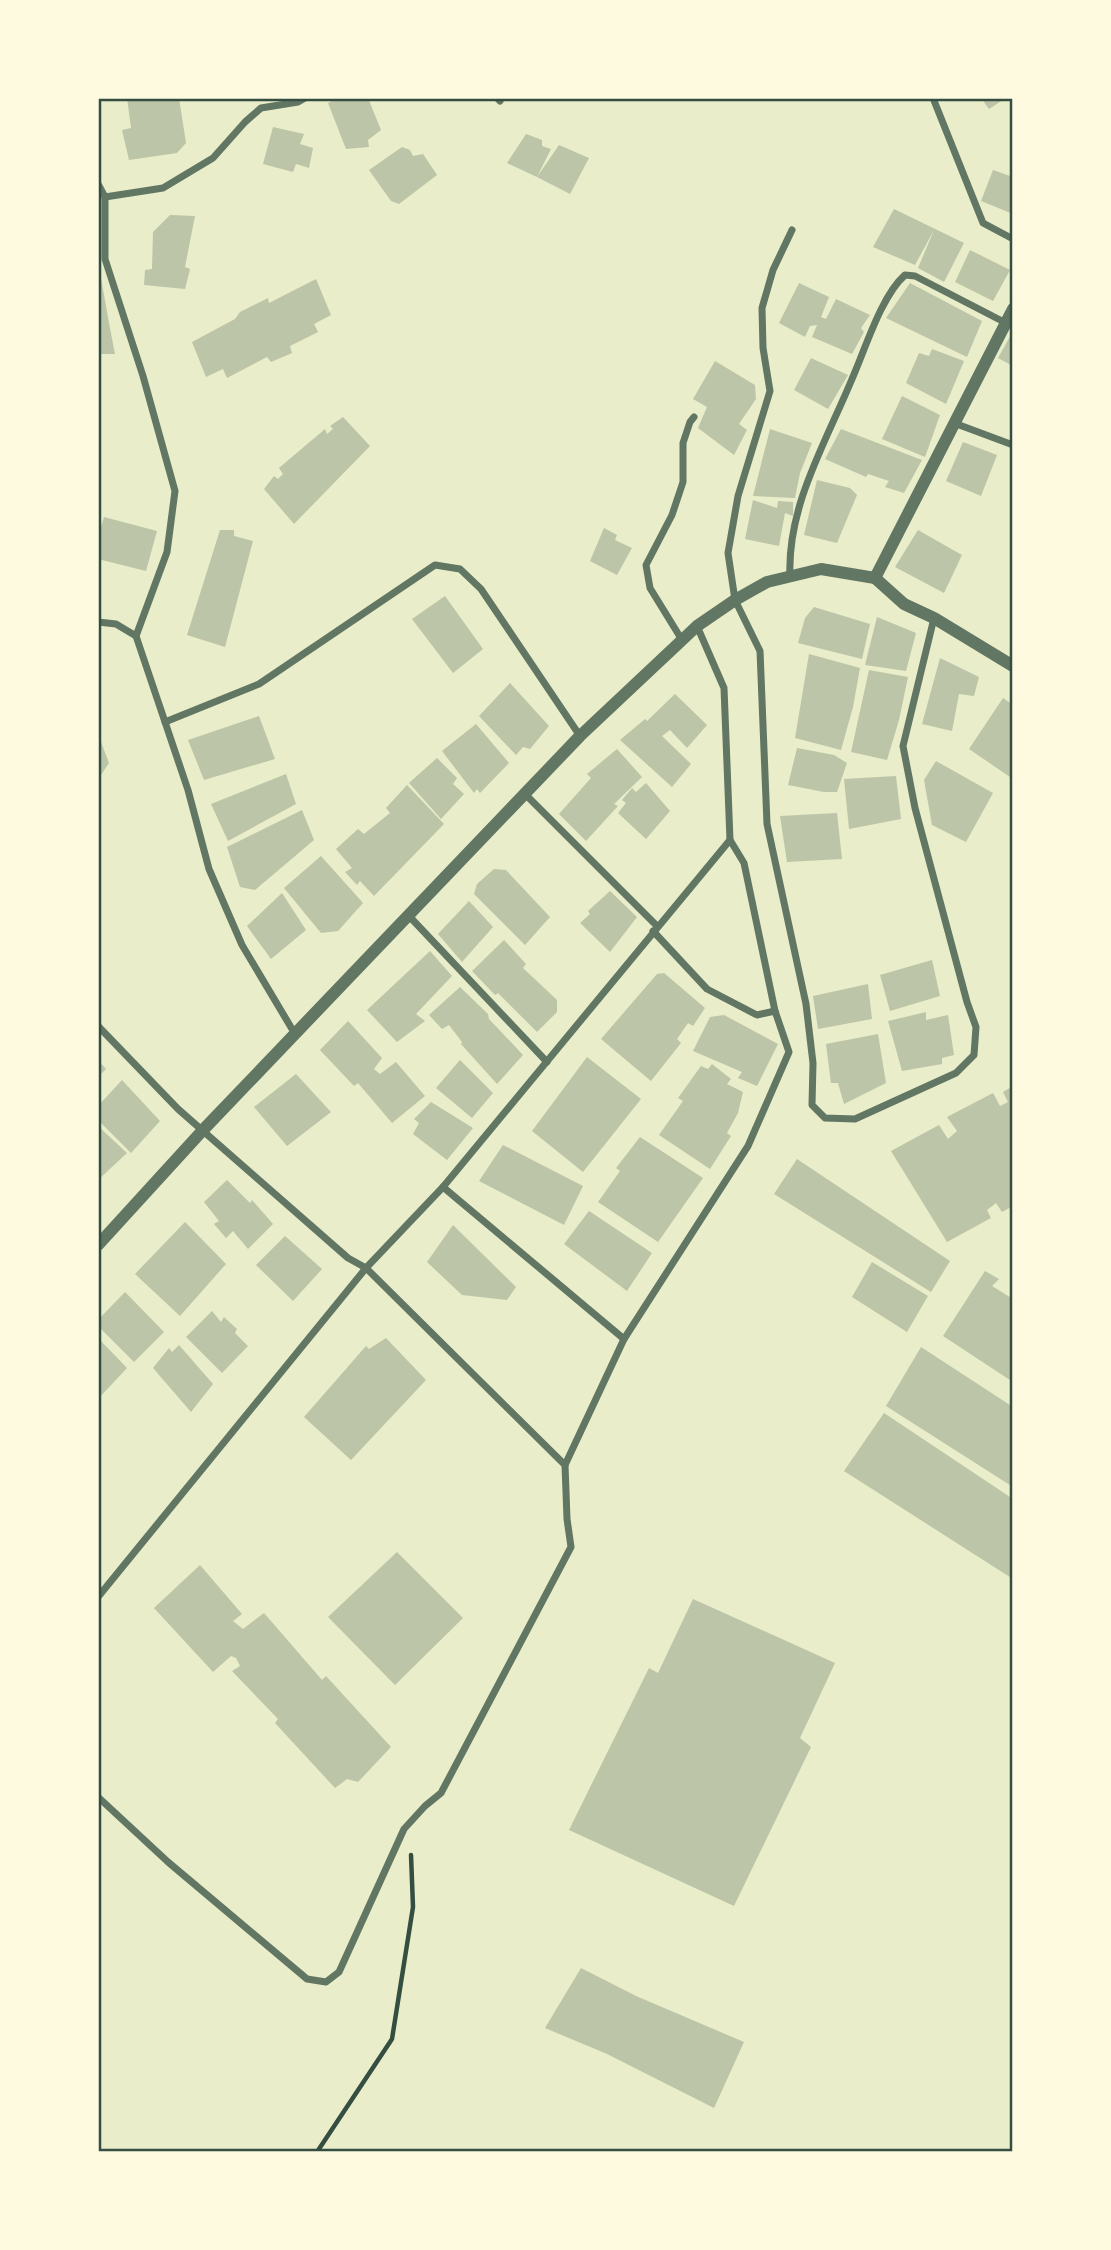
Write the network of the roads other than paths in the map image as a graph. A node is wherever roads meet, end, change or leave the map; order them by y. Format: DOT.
graph roads {
  1 [pos="305,98"];
  2 [pos="933,98"];
  3 [pos="98,184"];
  4 [pos="105,197"];
  5 [pos="792,230"];
  6 [pos="1013,239"];
  7 [pos="102,260"];
  8 [pos="1013,309"];
  9 [pos="1006,323"];
  10 [pos="694,417"];
  11 [pos="954,423"];
  12 [pos="1013,445"];
  13 [pos="790,576"];
  14 [pos="875,578"];
  15 [pos="735,600"];
  16 [pos="933,618"];
  17 [pos="98,622"];
  18 [pos="697,626"];
  19 [pos="136,636"];
  20 [pos="682,639"];
  21 [pos="1013,666"];
  22 [pos="165,722"];
  23 [pos="580,736"];
  24 [pos="525,794"];
  25 [pos="730,840"];
  26 [pos="409,916"];
  27 [pos="655,929"];
  28 [pos="775,1012"];
  29 [pos="98,1026"];
  30 [pos="295,1034"];
  31 [pos="548,1062"];
  32 [pos="203,1130"];
  33 [pos="443,1187"];
  34 [pos="98,1245"];
  35 [pos="366,1268"];
  36 [pos="624,1339"];
  37 [pos="565,1465"];
  38 [pos="98,1597"];
  39 [pos="98,1797"];
  1 -- 4 [label="street"];
  2 -- 6 [label="street"];
  3 -- 4 [label="street"];
  4 -- 7 [label="street"];
  5 -- 15 [label="street"];
  7 -- 19 [label="street"];
  8 -- 9 [label="street"];
  9 -- 11 [label="street"];
  9 -- 13 [label="street"];
  10 -- 20 [label="street"];
  11 -- 12 [label="street"];
  11 -- 14 [label="street"];
  13 -- 14 [label="street"];
  13 -- 15 [label="street"];
  14 -- 16 [label="street"];
  15 -- 16 [label="street"];
  15 -- 18 [label="street"];
  16 -- 21 [label="street"];
  17 -- 19 [label="street"];
  18 -- 20 [label="street"];
  18 -- 25 [label="street"];
  19 -- 22 [label="street"];
  20 -- 23 [label="street"];
  22 -- 23 [label="street"];
  22 -- 30 [label="street"];
  23 -- 24 [label="street"];
  24 -- 26 [label="street"];
  24 -- 27 [label="street"];
  25 -- 27 [label="street"];
  25 -- 28 [label="street"];
  26 -- 30 [label="street"];
  26 -- 31 [label="street"];
  27 -- 28 [label="street"];
  27 -- 31 [label="street"];
  28 -- 36 [label="street"];
  29 -- 32 [label="street"];
  30 -- 32 [label="street"];
  31 -- 33 [label="street"];
  32 -- 34 [label="street"];
  32 -- 35 [label="street"];
  33 -- 35 [label="street"];
  33 -- 36 [label="street"];
  35 -- 37 [label="street"];
  35 -- 38 [label="street"];
  36 -- 37 [label="street"];
  37 -- 39 [label="street"];
}
